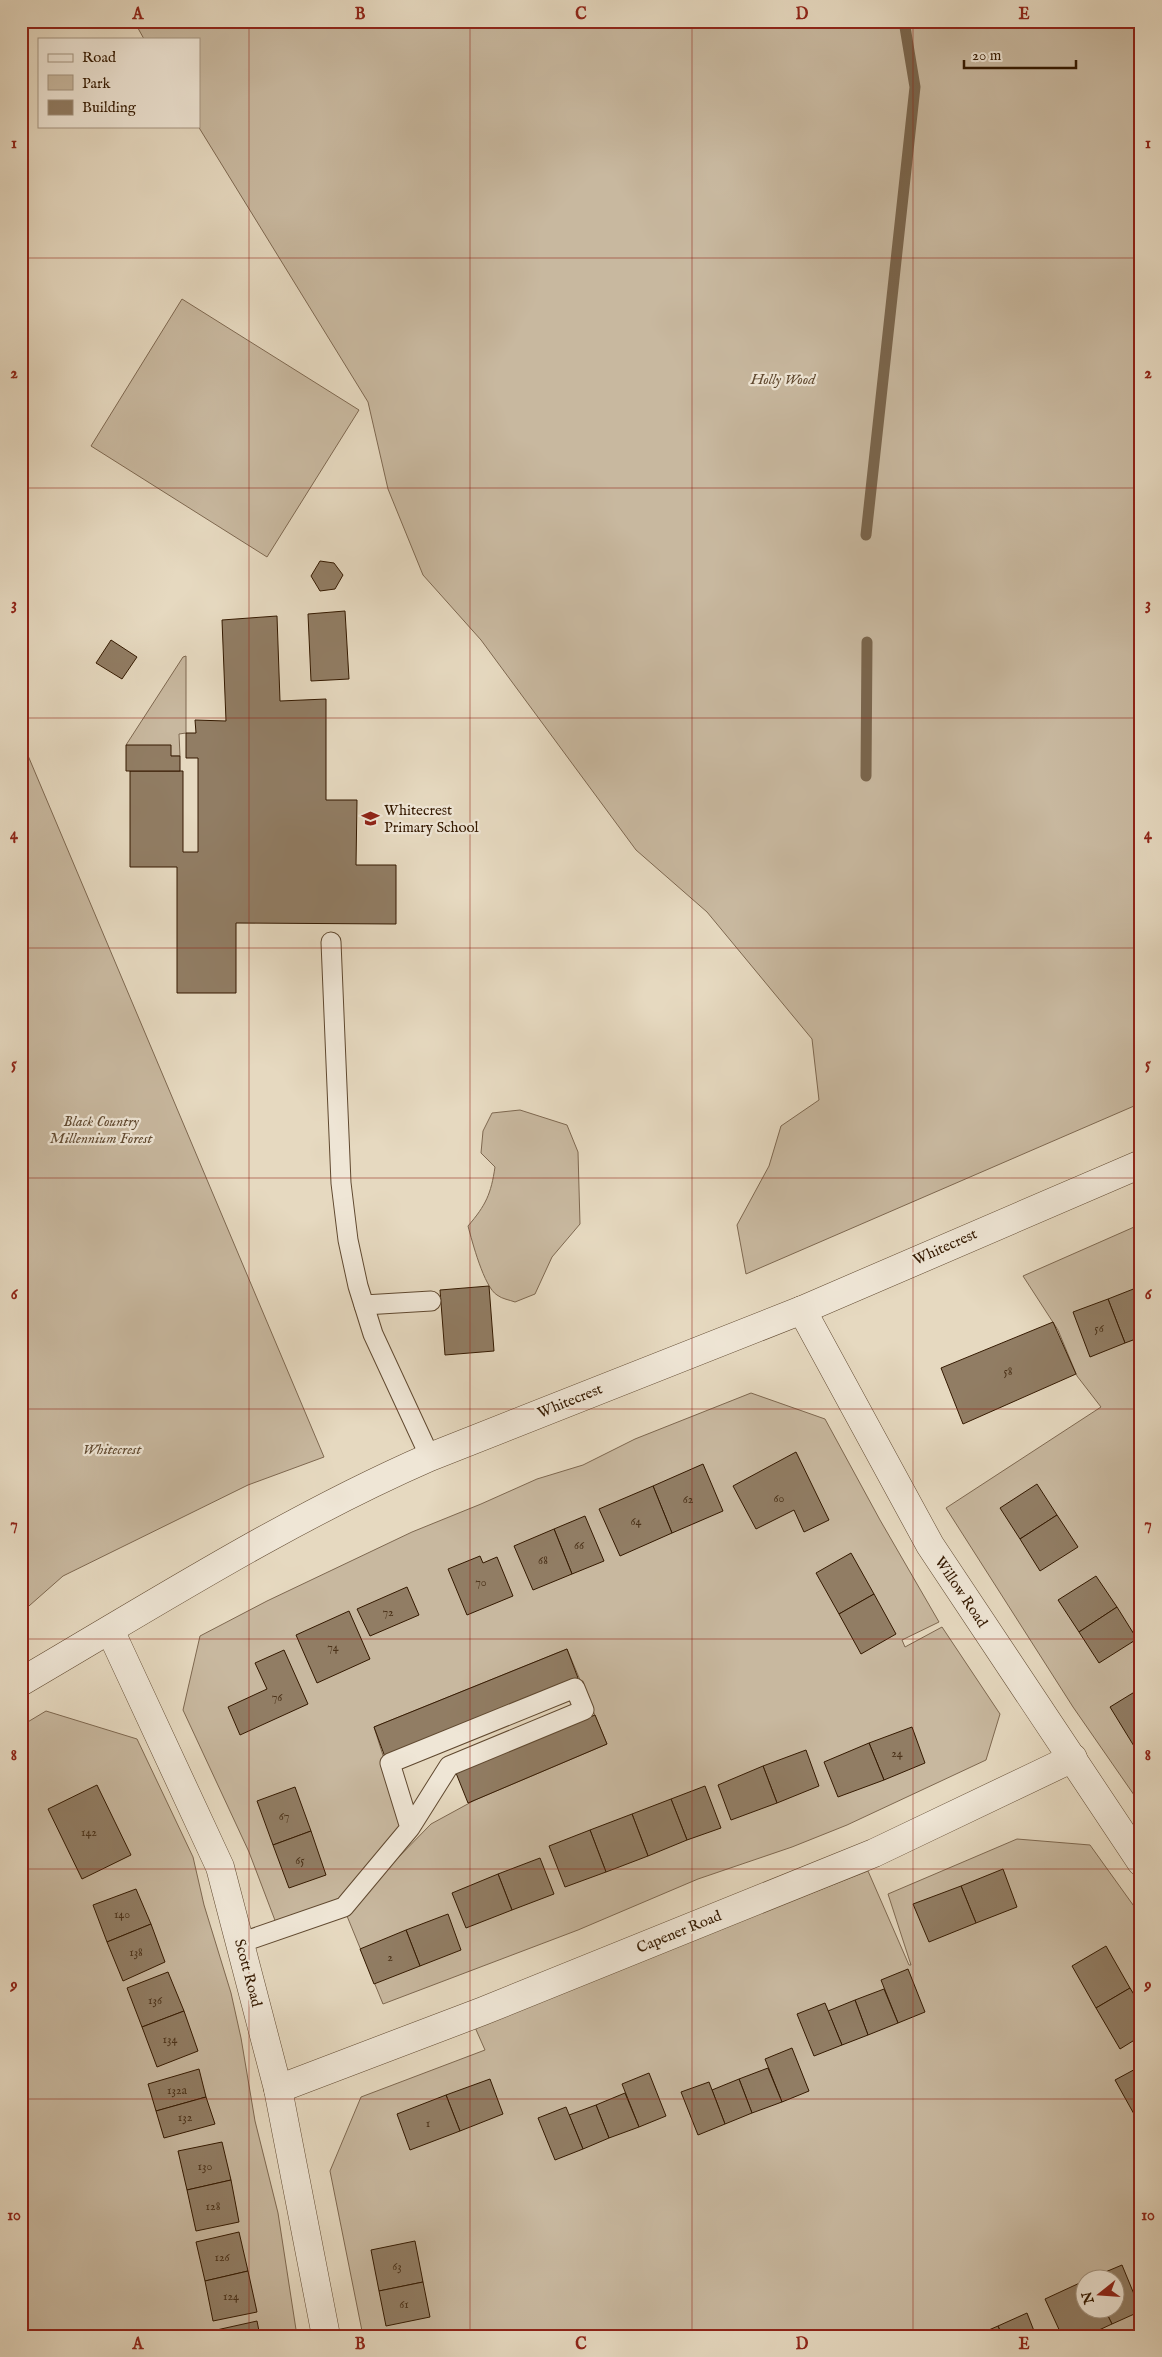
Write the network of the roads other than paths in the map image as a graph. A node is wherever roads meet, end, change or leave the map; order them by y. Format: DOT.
graph roads {
  1 [pos="332,942"];
  2 [pos="1141,1164"];
  3 [pos="432,1301"];
  4 [pos="364,1305"];
  5 [pos="802,1310"];
  6 [pos="430,1457"];
  7 [pos="110,1630"];
  8 [pos="21,1682"];
  9 [pos="1073,1758"];
  10 [pos="410,1828"];
  11 [pos="1141,1862"];
  12 [pos="240,1943"];
  13 [pos="278,2089"];
  14 [pos="326,2336"];
  1 -- 4 [label="lane"];
  2 -- 5 [label="street, Whitecrest"];
  3 -- 4 [label="lane"];
  4 -- 6 [label="lane"];
  5 -- 6 [label="street, Whitecrest"];
  5 -- 9 [label="street, Willow Road"];
  6 -- 7 [label="street, Whitecrest"];
  7 -- 8 [label="street, Whitecrest"];
  7 -- 12 [label="street, Scott Road"];
  9 -- 11 [label="street, Willow Road"];
  9 -- 13 [label="street, Capener Road"];
  10 -- 10 [label="lane"];
  10 -- 12 [label="lane"];
  12 -- 13 [label="street, Scott Road"];
  13 -- 14 [label="street, Scott Road"];
}
